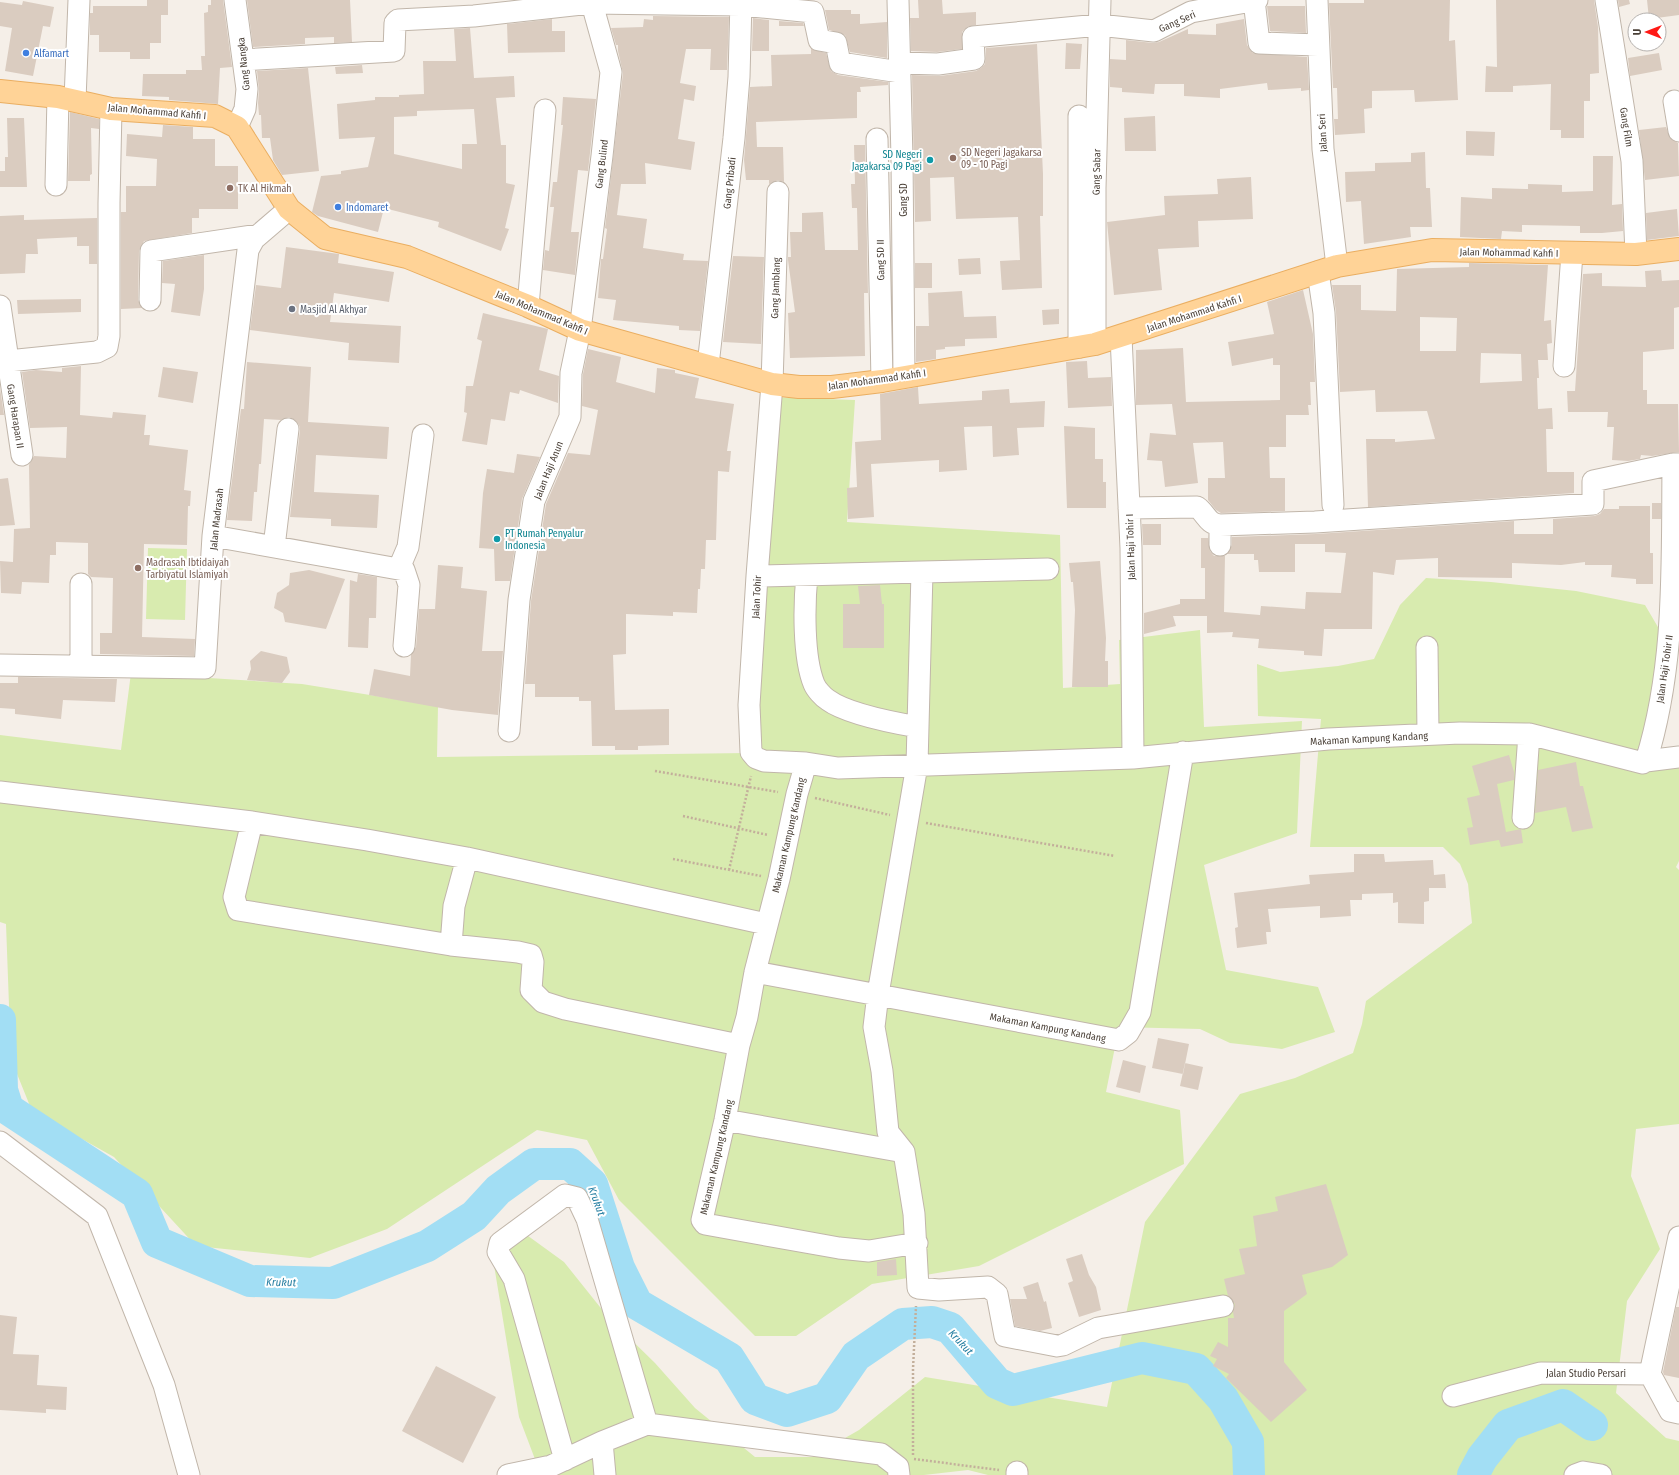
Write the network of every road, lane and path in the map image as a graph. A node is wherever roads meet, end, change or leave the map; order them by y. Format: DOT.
graph roads {
  1 [pos="66,0"];
  2 [pos="79,0"];
  3 [pos="235,0"];
  4 [pos="898,0"];
  5 [pos="1100,0"];
  6 [pos="1254,0"];
  7 [pos="1258,0"];
  8 [pos="1317,0"];
  9 [pos="1606,0"];
  10 [pos="591,1"];
  11 [pos="741,3"];
  12 [pos="1099,25"];
  13 [pos="1318,46"];
  14 [pos="244,60"];
  15 [pos="900,67"];
  16 [pos="0,91"];
  17 [pos="65,98"];
  18 [pos="1674,101"];
  19 [pos="111,109"];
  20 [pos="545,110"];
  21 [pos="1079,116"];
  22 [pos="237,127"];
  23 [pos="1679,132"];
  24 [pos="877,139"];
  25 [pos="56,185"];
  26 [pos="778,192"];
  27 [pos="289,209"];
  28 [pos="258,235"];
  29 [pos="1679,249"];
  30 [pos="1572,253"];
  31 [pos="1636,254"];
  32 [pos="1327,269"];
  33 [pos="150,300"];
  34 [pos="0,306"];
  35 [pos="528,306"];
  36 [pos="580,330"];
  37 [pos="1121,337"];
  38 [pos="1087,346"];
  39 [pos="8,361"];
  40 [pos="708,365"];
  41 [pos="1564,366"];
  42 [pos="904,376"];
  43 [pos="882,381"];
  44 [pos="772,384"];
  45 [pos="288,429"];
  46 [pos="422,435"];
  47 [pos="22,455"];
  48 [pos="1676,464"];
  49 [pos="1334,505"];
  50 [pos="1129,508"];
  51 [pos="213,536"];
  52 [pos="274,547"];
  53 [pos="399,568"];
  54 [pos="1048,569"];
  55 [pos="922,572"];
  56 [pos="807,575"];
  57 [pos="757,576"];
  58 [pos="81,584"];
  59 [pos="404,646"];
  60 [pos="1427,647"];
  61 [pos="0,665"];
  62 [pos="81,666"];
  63 [pos="918,727"];
  64 [pos="509,730"];
  65 [pos="1428,734"];
  66 [pos="1529,734"];
  67 [pos="1183,752"];
  68 [pos="1679,757"];
  69 [pos="756,758"];
  70 [pos="1133,758"];
  71 [pos="1646,761"];
  72 [pos="806,763"];
  73 [pos="917,765"];
  74 [pos="655,771"];
  75 [pos="748,788"];
  76 [pos="0,792"];
  77 [pos="797,794"];
  78 [pos="683,816"];
  79 [pos="1523,818"];
  80 [pos="908,819"];
  81 [pos="252,822"];
  82 [pos="738,828"];
  83 [pos="787,839"];
  84 [pos="1116,856"];
  85 [pos="467,858"];
  86 [pos="673,859"];
  87 [pos="729,870"];
  88 [pos="779,879"];
  89 [pos="766,924"];
  90 [pos="451,945"];
  91 [pos="755,972"];
  92 [pos="878,994"];
  93 [pos="739,1044"];
  94 [pos="726,1120"];
  95 [pos="0,1142"];
  96 [pos="904,1152"];
  97 [pos="1679,1237"];
  98 [pos="917,1243"];
  99 [pos="1222,1306"];
  100 [pos="916,1314"];
  101 [pos="1650,1374"];
  102 [pos="1453,1396"];
  103 [pos="1679,1413"];
  104 [pos="647,1424"];
  105 [pos="602,1442"];
  106 [pos="565,1460"];
  107 [pos="1017,1473"];
  108 [pos="189,1475"];
  109 [pos="508,1475"];
  110 [pos="605,1475"];
  111 [pos="899,1475"];
  112 [pos="1575,1475"];
  113 [pos="1600,1475"];
  1 -- 17 [label="street"];
  2 -- 17 [label="street"];
  3 -- 14 [label="street, Gang Nangka"];
  4 -- 15 [label="street, Gang SD"];
  5 -- 12 [label="street, Gang Sabar"];
  6 -- 7 [label="street, Gang Seri"];
  6 -- 12 [label="street, Gang Seri"];
  6 -- 13 [label="street"];
  8 -- 13 [label="street, Jalan Seri"];
  9 -- 31 [label="street, Gang Film"];
  10 -- 11 [label="street"];
  10 -- 14 [label="street"];
  10 -- 36 [label="street, Gang Bulind"];
  11 -- 15 [label="street"];
  11 -- 40 [label="street, Gang Pribadi"];
  12 -- 15 [label="street, Gang Seri"];
  12 -- 38 [label="street, Gang Sabar"];
  13 -- 32 [label="street, Jalan Seri"];
  14 -- 22 [label="street, Gang Nangka"];
  15 -- 42 [label="street, Gang SD"];
  16 -- 17 [label="main road, Jalan Mohammad Kahfi I"];
  17 -- 19 [label="main road, Jalan Mohammad Kahfi I"];
  17 -- 25 [label="street"];
  18 -- 23 [label="street"];
  19 -- 22 [label="main road, Jalan Mohammad Kahfi I"];
  19 -- 39 [label="street"];
  20 -- 35 [label="street"];
  21 -- 38 [label="street"];
  22 -- 27 [label="main road, Jalan Mohammad Kahfi I"];
  24 -- 43 [label="street, Gang SD II"];
  26 -- 44 [label="street, Gang Jamblang"];
  27 -- 28 [label="street, Jalan Madrasah"];
  27 -- 35 [label="main road, Jalan Mohammad Kahfi I"];
  28 -- 33 [label="street"];
  28 -- 51 [label="street, Jalan Madrasah"];
  29 -- 31 [label="main road, Jalan Mohammad Kahfi I"];
  30 -- 31 [label="main road, Jalan Mohammad Kahfi I"];
  30 -- 32 [label="main road, Jalan Mohammad Kahfi I"];
  30 -- 41 [label="street"];
  32 -- 37 [label="main road, Jalan Mohammad Kahfi I"];
  32 -- 49 [label="street, Jalan Seri"];
  34 -- 39 [label="street, Gang Harapan II"];
  35 -- 36 [label="main road, Jalan Mohammad Kahfi I"];
  36 -- 40 [label="main road, Jalan Mohammad Kahfi I"];
  36 -- 64 [label="street, Jalan Haji Anun"];
  37 -- 38 [label="main road, Jalan Mohammad Kahfi I"];
  37 -- 50 [label="street, Jalan Haji Tohir I"];
  38 -- 42 [label="main road, Jalan Mohammad Kahfi I"];
  39 -- 47 [label="street, Gang Harapan II"];
  40 -- 44 [label="main road, Jalan Mohammad Kahfi I"];
  42 -- 43 [label="main road, Jalan Mohammad Kahfi I"];
  43 -- 44 [label="main road, Jalan Mohammad Kahfi I"];
  44 -- 57 [label="street, Jalan Tohir"];
  45 -- 52 [label="street"];
  46 -- 53 [label="street"];
  48 -- 50 [label="street"];
  48 -- 71 [label="street, Jalan Haji Tohir II"];
  50 -- 70 [label="street, Jalan Haji Tohir I"];
  51 -- 52 [label="street"];
  51 -- 62 [label="street, Jalan Madrasah"];
  52 -- 53 [label="street"];
  53 -- 59 [label="street"];
  54 -- 55 [label="street"];
  55 -- 56 [label="street"];
  55 -- 63 [label="street"];
  56 -- 57 [label="street"];
  56 -- 63 [label="street"];
  57 -- 69 [label="street, Jalan Tohir"];
  58 -- 62 [label="street"];
  60 -- 65 [label="street"];
  61 -- 62 [label="street, Jalan Madrasah"];
  63 -- 73 [label="street"];
  65 -- 66 [label="street, Makaman Kampung Kandang"];
  65 -- 67 [label="street, Makaman Kampung Kandang"];
  66 -- 71 [label="street, Makaman Kampung Kandang"];
  66 -- 79 [label="street"];
  67 -- 70 [label="street, Makaman Kampung Kandang"];
  67 -- 92 [label="street, Makaman Kampung Kandang"];
  68 -- 71 [label="street"];
  69 -- 72 [label="street"];
  69 -- 75 [label="path"];
  70 -- 73 [label="street, Makaman Kampung Kandang"];
  72 -- 73 [label="street, Makaman Kampung Kandang"];
  72 -- 77 [label="street, Makaman Kampung Kandang"];
  73 -- 80 [label="street"];
  74 -- 75 [label="path"];
  75 -- 77 [label="path"];
  75 -- 82 [label="path"];
  76 -- 81 [label="street"];
  77 -- 80 [label="path"];
  77 -- 83 [label="street, Makaman Kampung Kandang"];
  78 -- 82 [label="path"];
  80 -- 84 [label="path"];
  80 -- 92 [label="street"];
  81 -- 85 [label="street"];
  81 -- 90 [label="street"];
  82 -- 83 [label="path"];
  82 -- 87 [label="path"];
  83 -- 88 [label="street, Makaman Kampung Kandang"];
  85 -- 89 [label="street"];
  85 -- 90 [label="street"];
  86 -- 87 [label="path"];
  87 -- 88 [label="path"];
  88 -- 89 [label="street, Makaman Kampung Kandang"];
  89 -- 91 [label="street, Makaman Kampung Kandang"];
  90 -- 93 [label="street"];
  91 -- 92 [label="street, Makaman Kampung Kandang"];
  91 -- 93 [label="street, Makaman Kampung Kandang"];
  92 -- 96 [label="street"];
  93 -- 94 [label="street, Makaman Kampung Kandang"];
  94 -- 96 [label="street"];
  94 -- 98 [label="street, Makaman Kampung Kandang"];
  95 -- 108 [label="street"];
  96 -- 98 [label="street"];
  97 -- 101 [label="street"];
  98 -- 99 [label="street"];
  100 -- 107 [label="path"];
  101 -- 102 [label="street, Jalan Studio Persari"];
  101 -- 103 [label="street"];
  104 -- 105 [label="street"];
  104 -- 106 [label="street"];
  104 -- 111 [label="street"];
  105 -- 106 [label="street"];
  105 -- 110 [label="street"];
  106 -- 109 [label="street"];
  112 -- 113 [label="street"];
}
